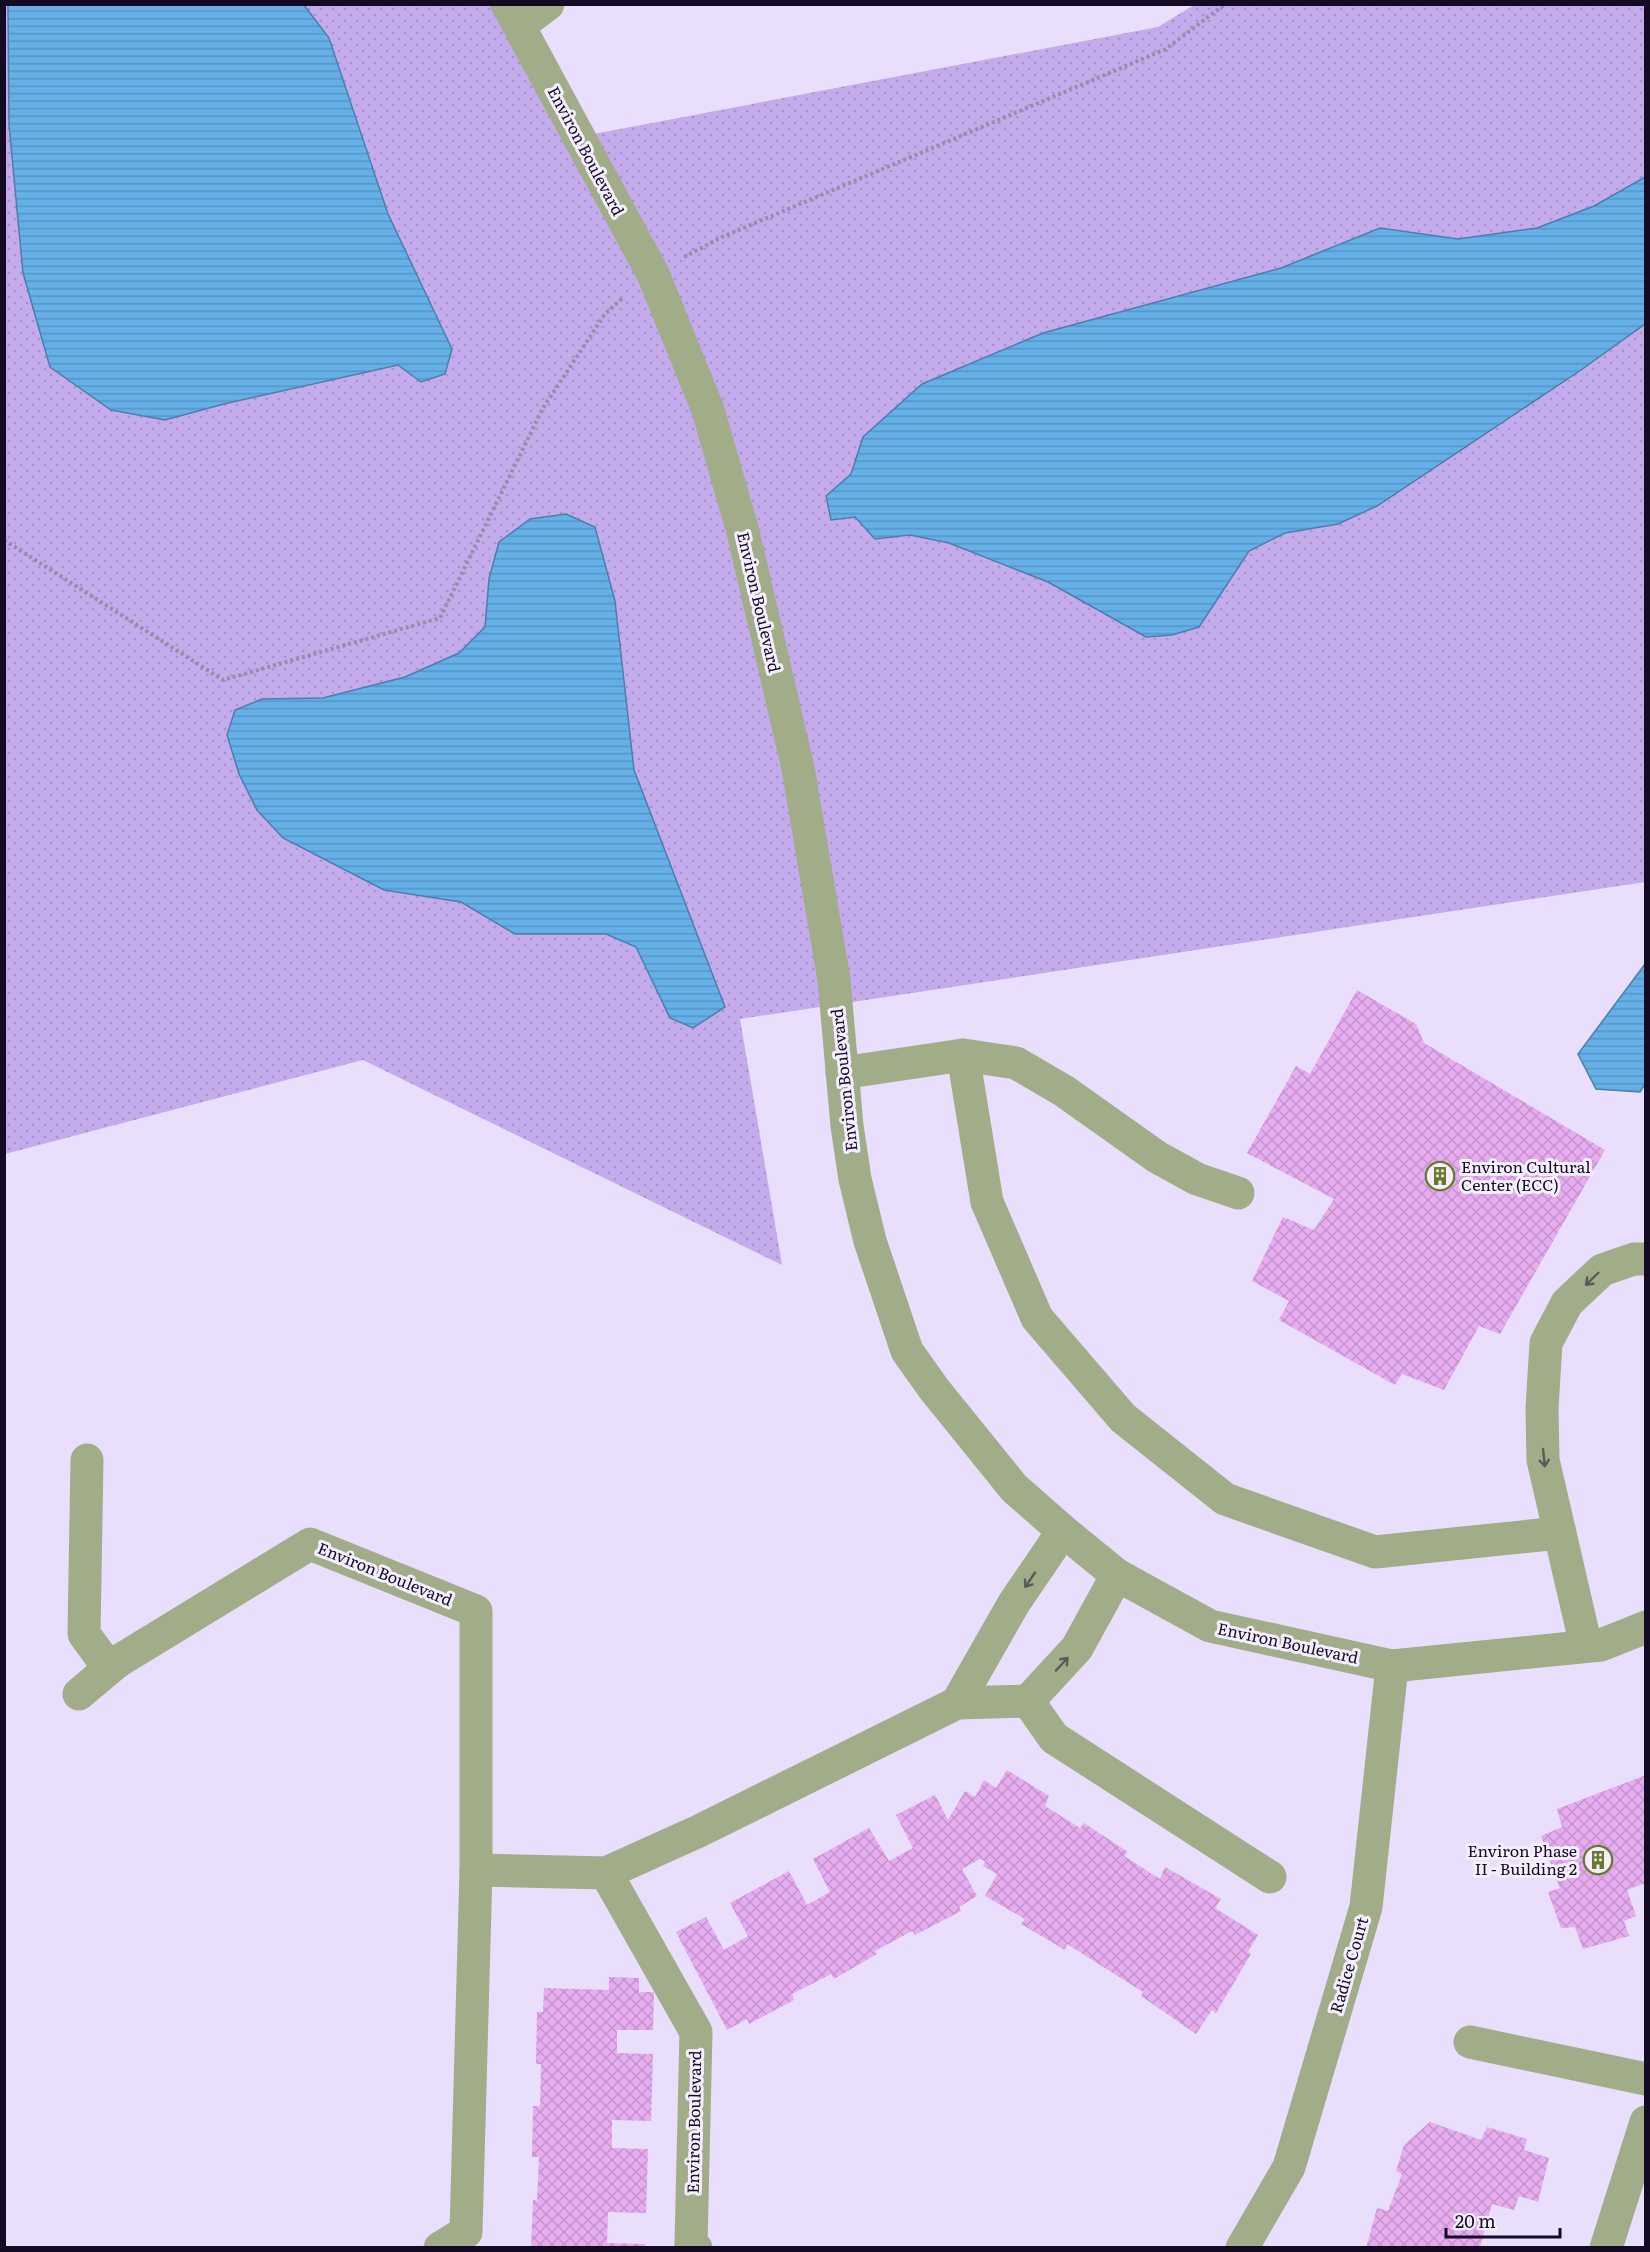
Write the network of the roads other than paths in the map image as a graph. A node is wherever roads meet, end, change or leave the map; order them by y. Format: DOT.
graph roads {
  1 [pos="548,4"];
  2 [pos="513,15"];
  3 [pos="963,1055"];
  4 [pos="842,1073"];
  5 [pos="1238,1193"];
  6 [pos="1646,1259"];
  7 [pos="87,1460"];
  8 [pos="1063,1532"];
  9 [pos="1560,1533"];
  10 [pos="1117,1575"];
  11 [pos="1646,1627"];
  12 [pos="1586,1646"];
  13 [pos="117,1662"];
  14 [pos="1392,1666"];
  15 [pos="79,1694"];
  16 [pos="1028,1701"];
  17 [pos="957,1703"];
  18 [pos="476,1870"];
  19 [pos="606,1874"];
  20 [pos="1270,1877"];
  21 [pos="1470,2042"];
  22 [pos="1646,2079"];
  23 [pos="1646,2122"];
  24 [pos="440,2247"];
  25 [pos="696,2247"];
  26 [pos="1242,2247"];
  27 [pos="1606,2247"];
  1 -- 2 [label="street"];
  2 -- 4 [label="street, Environ Boulevard"];
  3 -- 4 [label="street"];
  3 -- 5 [label="street"];
  3 -- 9 [label="street"];
  4 -- 8 [label="street, Environ Boulevard"];
  6 -- 9 [label="street, one-way"];
  7 -- 13 [label="street"];
  8 -- 10 [label="street, Environ Boulevard"];
  8 -- 17 [label="street, one-way"];
  9 -- 12 [label="street"];
  10 -- 14 [label="street, Environ Boulevard"];
  16 -- 10 [label="street, one-way"];
  11 -- 12 [label="street, Environ Boulevard"];
  12 -- 14 [label="street, Environ Boulevard"];
  13 -- 15 [label="street, Environ Boulevard"];
  13 -- 18 [label="street, Environ Boulevard"];
  14 -- 26 [label="street, Radice Court"];
  16 -- 17 [label="street"];
  16 -- 20 [label="street"];
  17 -- 19 [label="street"];
  18 -- 19 [label="street"];
  18 -- 24 [label="street, Environ Boulevard"];
  19 -- 25 [label="street, Environ Boulevard"];
  21 -- 22 [label="street"];
  23 -- 27 [label="street"];
}
